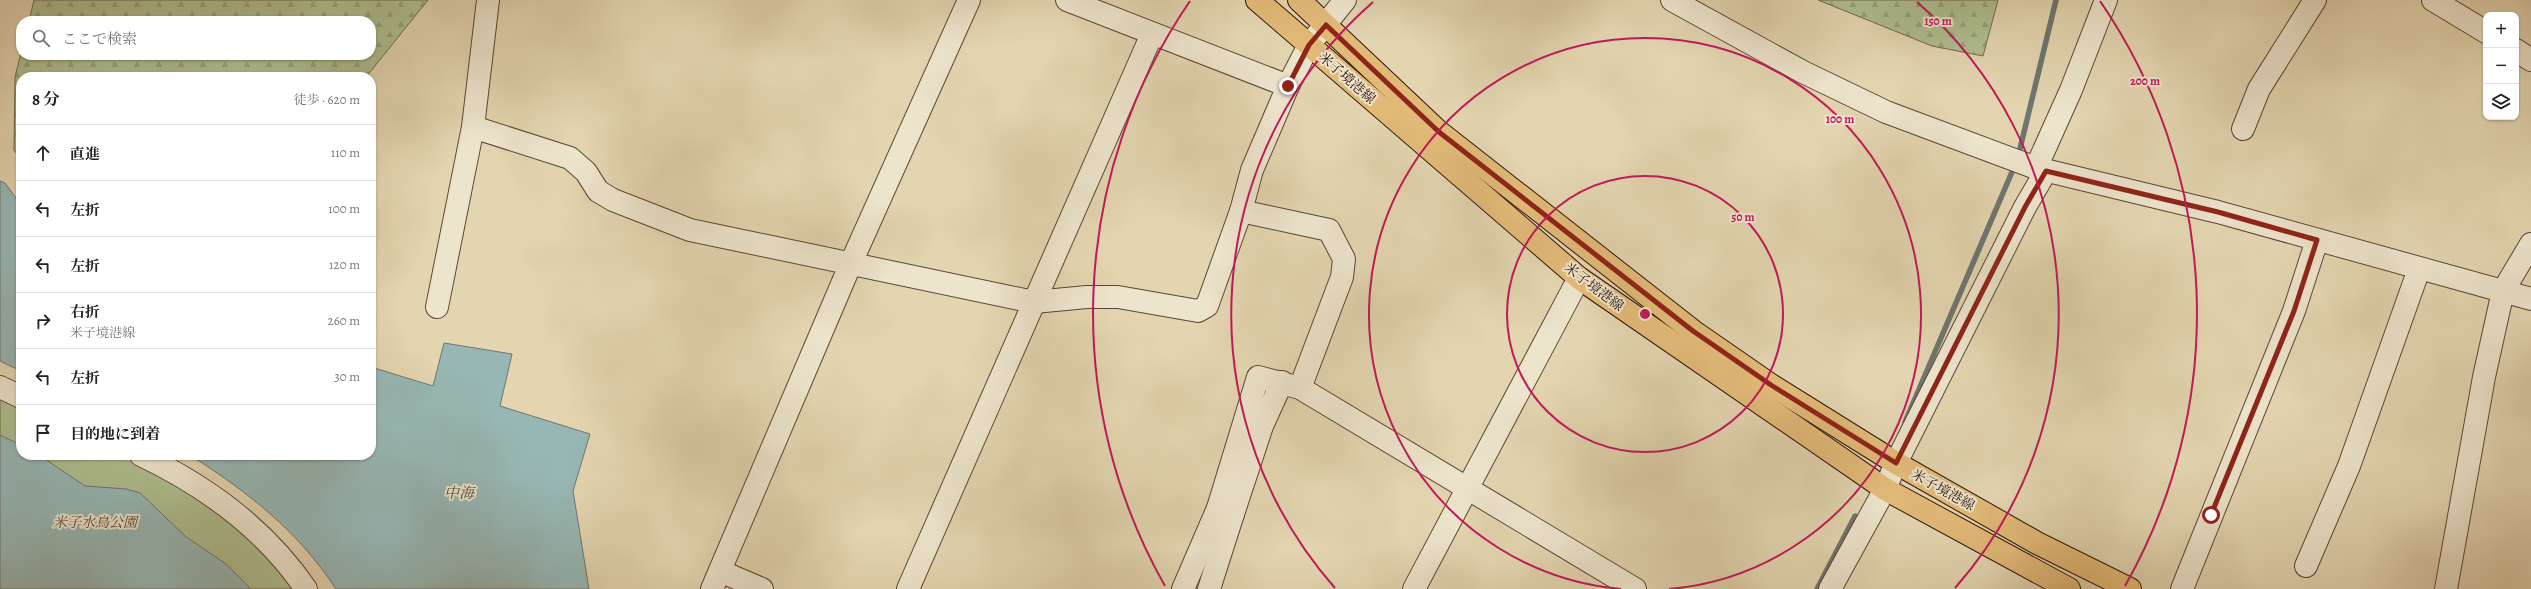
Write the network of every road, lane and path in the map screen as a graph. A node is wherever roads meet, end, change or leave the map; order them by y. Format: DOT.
graph roads {
  1 [pos="488,0"];
  2 [pos="969,0"];
  3 [pos="1067,0"];
  4 [pos="1257,0"];
  5 [pos="1299,0"];
  6 [pos="1345,0"];
  7 [pos="1672,0"];
  8 [pos="2106,0"];
  9 [pos="2315,0"];
  10 [pos="2433,0"];
  11 [pos="1326,25"];
  12 [pos="2483,30"];
  13 [pos="1152,34"];
  14 [pos="1309,45"];
  15 [pos="2519,52"];
  16 [pos="2531,60"];
  17 [pos="1288,86"];
  18 [pos="473,127"];
  19 [pos="2243,129"];
  20 [pos="2041,170"];
  21 [pos="1241,211"];
  22 [pos="2317,240"];
  23 [pos="2531,244"];
  24 [pos="851,263"];
  25 [pos="2419,269"];
  26 [pos="1579,278"];
  27 [pos="2503,291"];
  28 [pos="2531,299"];
  29 [pos="1034,302"];
  30 [pos="437,307"];
  31 [pos="1291,385"];
  32 [pos="0,387"];
  33 [pos="16,395"];
  34 [pos="150,460"];
  35 [pos="1896,463"];
  36 [pos="1468,488"];
  37 [pos="1885,489"];
  38 [pos="1225,511"];
  39 [pos="2306,566"];
  40 [pos="716,580"];
  41 [pos="306,589"];
  42 [pos="762,589"];
  43 [pos="908,589"];
  44 [pos="1183,589"];
  45 [pos="1209,589"];
  46 [pos="1414,589"];
  47 [pos="1635,589"];
  48 [pos="1830,589"];
  49 [pos="2069,589"];
  50 [pos="2130,589"];
  51 [pos="2182,589"];
  52 [pos="2446,589"];
  1 -- 18 [label="street"];
  2 -- 24 [label="street"];
  3 -- 13 [label="street"];
  4 -- 14 [label="main road, 米子境港線"];
  5 -- 11 [label="main road, 米子境港線"];
  6 -- 11 [label="street"];
  7 -- 20 [label="street"];
  8 -- 20 [label="street"];
  9 -- 19 [label="street"];
  10 -- 12 [label="street"];
  11 -- 14 [label="street"];
  11 -- 35 [label="main road, 米子境港線"];
  13 -- 17 [label="street"];
  13 -- 29 [label="street"];
  14 -- 17 [label="street"];
  14 -- 26 [label="main road, 米子境港線"];
  15 -- 16 [label="street"];
  17 -- 21 [label="street"];
  18 -- 24 [label="street"];
  18 -- 30 [label="street"];
  20 -- 22 [label="street"];
  20 -- 35 [label="street"];
  21 -- 29 [label="street"];
  21 -- 31 [label="street"];
  22 -- 25 [label="street"];
  22 -- 51 [label="street"];
  23 -- 27 [label="street"];
  24 -- 29 [label="street"];
  24 -- 40 [label="street"];
  25 -- 27 [label="street"];
  25 -- 39 [label="street"];
  26 -- 36 [label="street"];
  26 -- 37 [label="main road, 米子境港線"];
  27 -- 28 [label="street"];
  27 -- 52 [label="street"];
  29 -- 43 [label="street"];
  31 -- 36 [label="street"];
  31 -- 38 [label="street"];
  32 -- 33 [label="street"];
  34 -- 41 [label="street"];
  35 -- 37 [label="street"];
  35 -- 50 [label="main road, 米子境港線"];
  36 -- 46 [label="street"];
  36 -- 47 [label="street"];
  37 -- 48 [label="street"];
  37 -- 49 [label="main road, 米子境港線"];
  38 -- 44 [label="street"];
  38 -- 45 [label="street"];
  40 -- 42 [label="street"];
}
